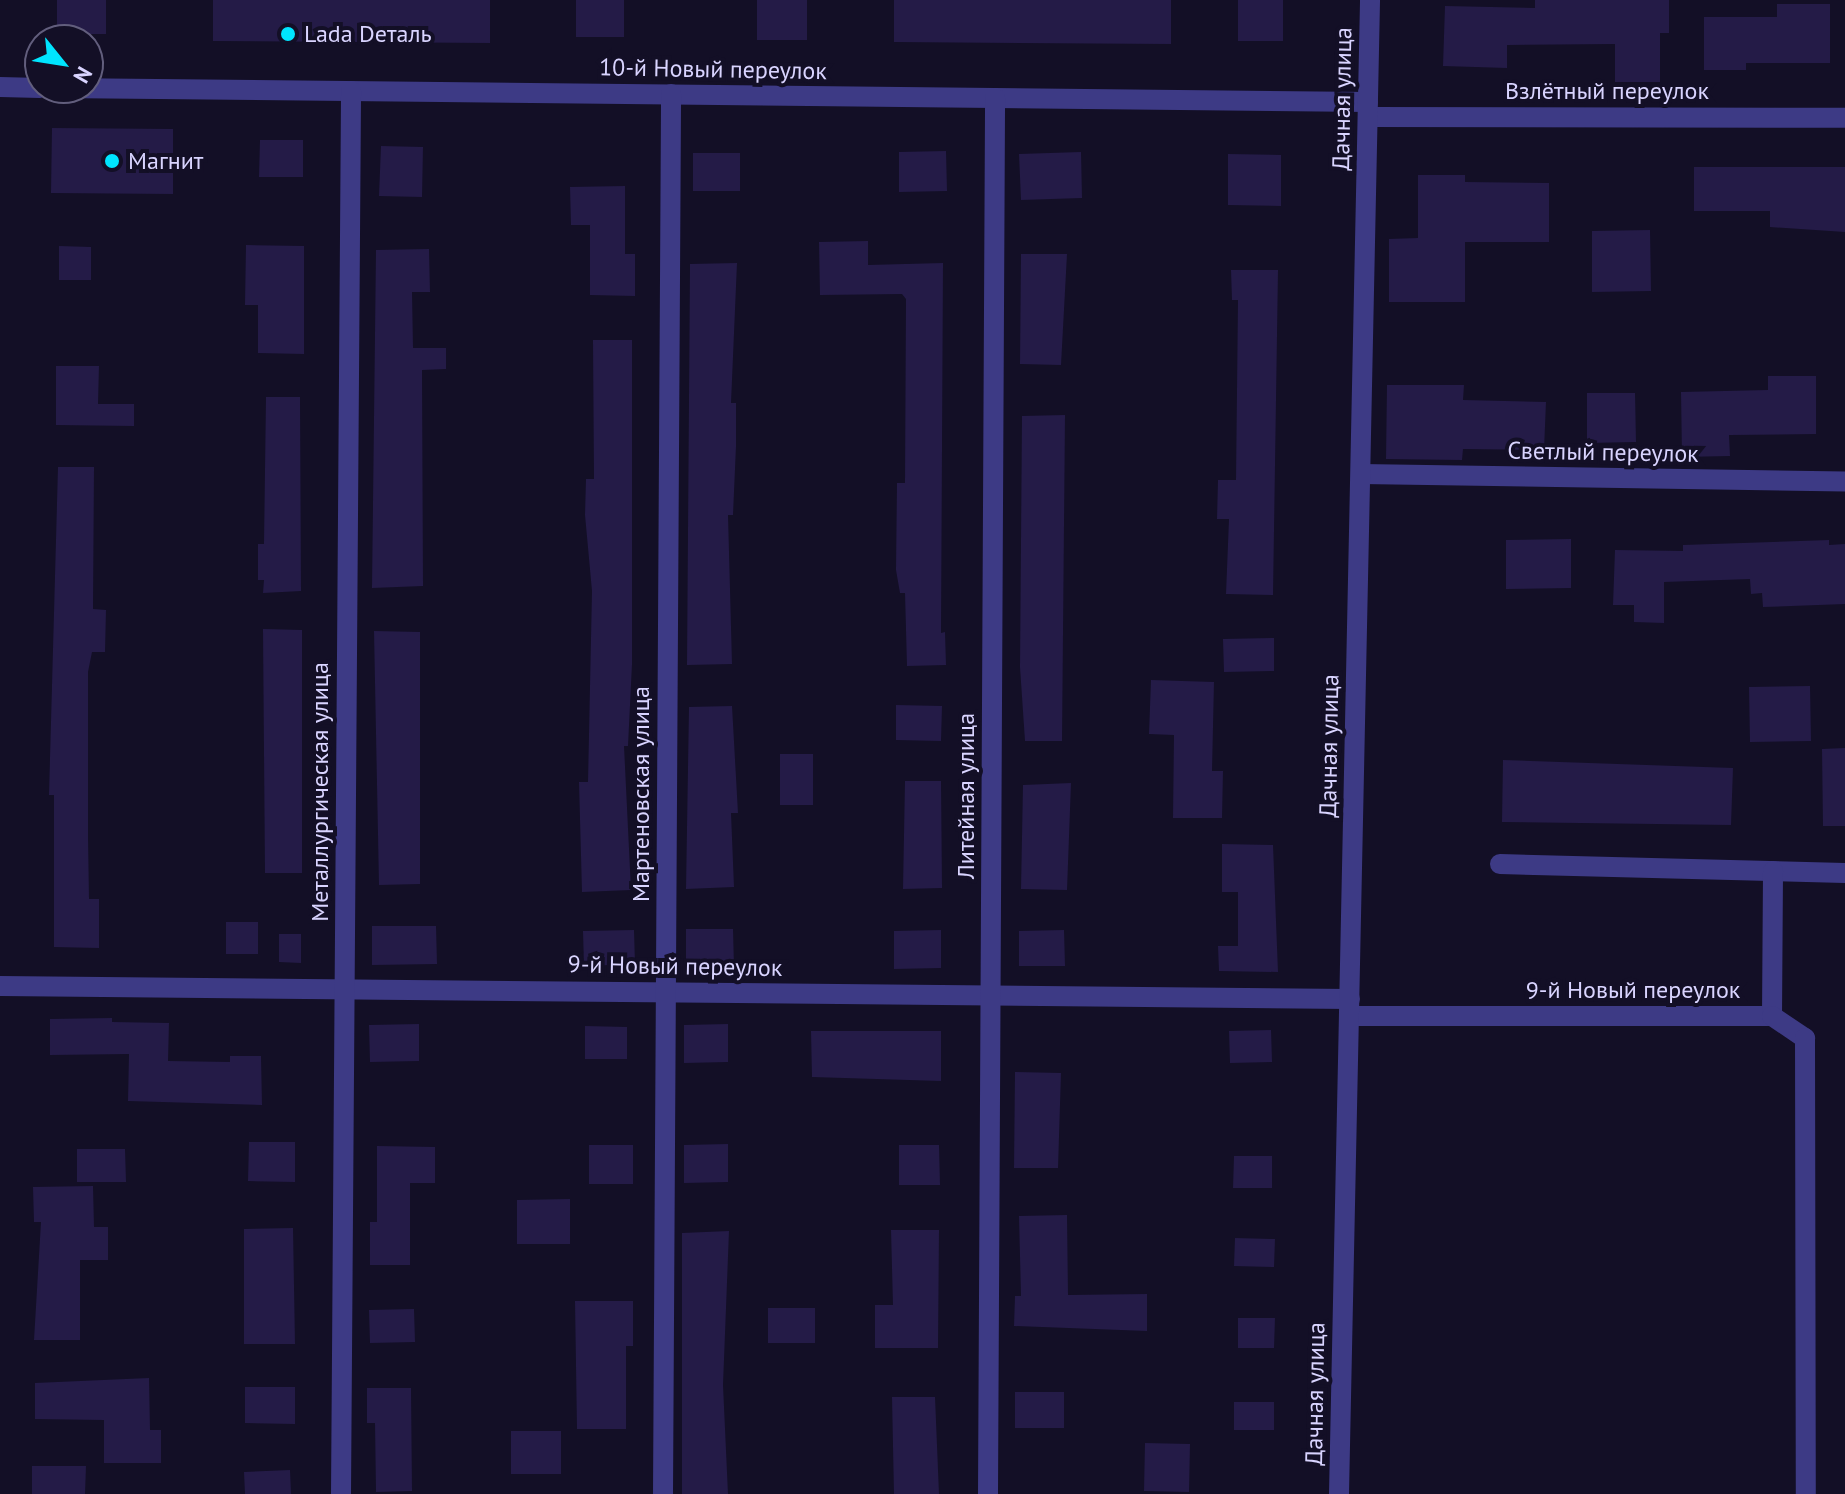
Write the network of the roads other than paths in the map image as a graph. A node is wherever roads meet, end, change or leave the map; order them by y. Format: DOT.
graph roads {
  1 [pos="1370,0"];
  2 [pos="0,87"];
  3 [pos="24,88"];
  4 [pos="104,88"];
  5 [pos="351,91"];
  6 [pos="671,94"];
  7 [pos="995,98"];
  8 [pos="1368,109"];
  9 [pos="1845,118"];
  10 [pos="1361,474"];
  11 [pos="1845,482"];
  12 [pos="1500,864"];
  13 [pos="1773,871"];
  14 [pos="1845,873"];
  15 [pos="0,986"];
  16 [pos="345,989"];
  17 [pos="666,992"];
  18 [pos="991,995"];
  19 [pos="1349,1007"];
  20 [pos="1772,1016"];
  21 [pos="341,1494"];
  22 [pos="663,1494"];
  23 [pos="988,1494"];
  24 [pos="1339,1494"];
  25 [pos="1806,1494"];
  1 -- 8 [label="street, Дачная улица"];
  2 -- 3 [label="street"];
  4 -- 5 [label="street, 10-й Новый переулок"];
  5 -- 6 [label="street, 10-й Новый переулок"];
  5 -- 16 [label="street, Металлургическая улица"];
  6 -- 7 [label="street, 10-й Новый переулок"];
  6 -- 17 [label="street, Мартеновская улица"];
  7 -- 8 [label="street, 10-й Новый переулок"];
  7 -- 18 [label="street, Литейная улица"];
  8 -- 9 [label="street, Взлётный переулок"];
  8 -- 10 [label="street, Дачная улица"];
  10 -- 11 [label="street, Светлый переулок"];
  10 -- 19 [label="street, Дачная улица"];
  12 -- 13 [label="street"];
  13 -- 14 [label="street"];
  13 -- 20 [label="street, 9-й Новый переулок"];
  15 -- 16 [label="street, 9-й Новый переулок"];
  16 -- 17 [label="street, 9-й Новый переулок"];
  16 -- 21 [label="street, Металлургическая улица"];
  17 -- 18 [label="street, 9-й Новый переулок"];
  17 -- 22 [label="street, Мартеновская улица"];
  18 -- 19 [label="street, 9-й Новый переулок"];
  18 -- 23 [label="street, Литейная улица"];
  19 -- 20 [label="street, 9-й Новый переулок"];
  19 -- 24 [label="street, Дачная улица"];
  20 -- 25 [label="street"];
}
